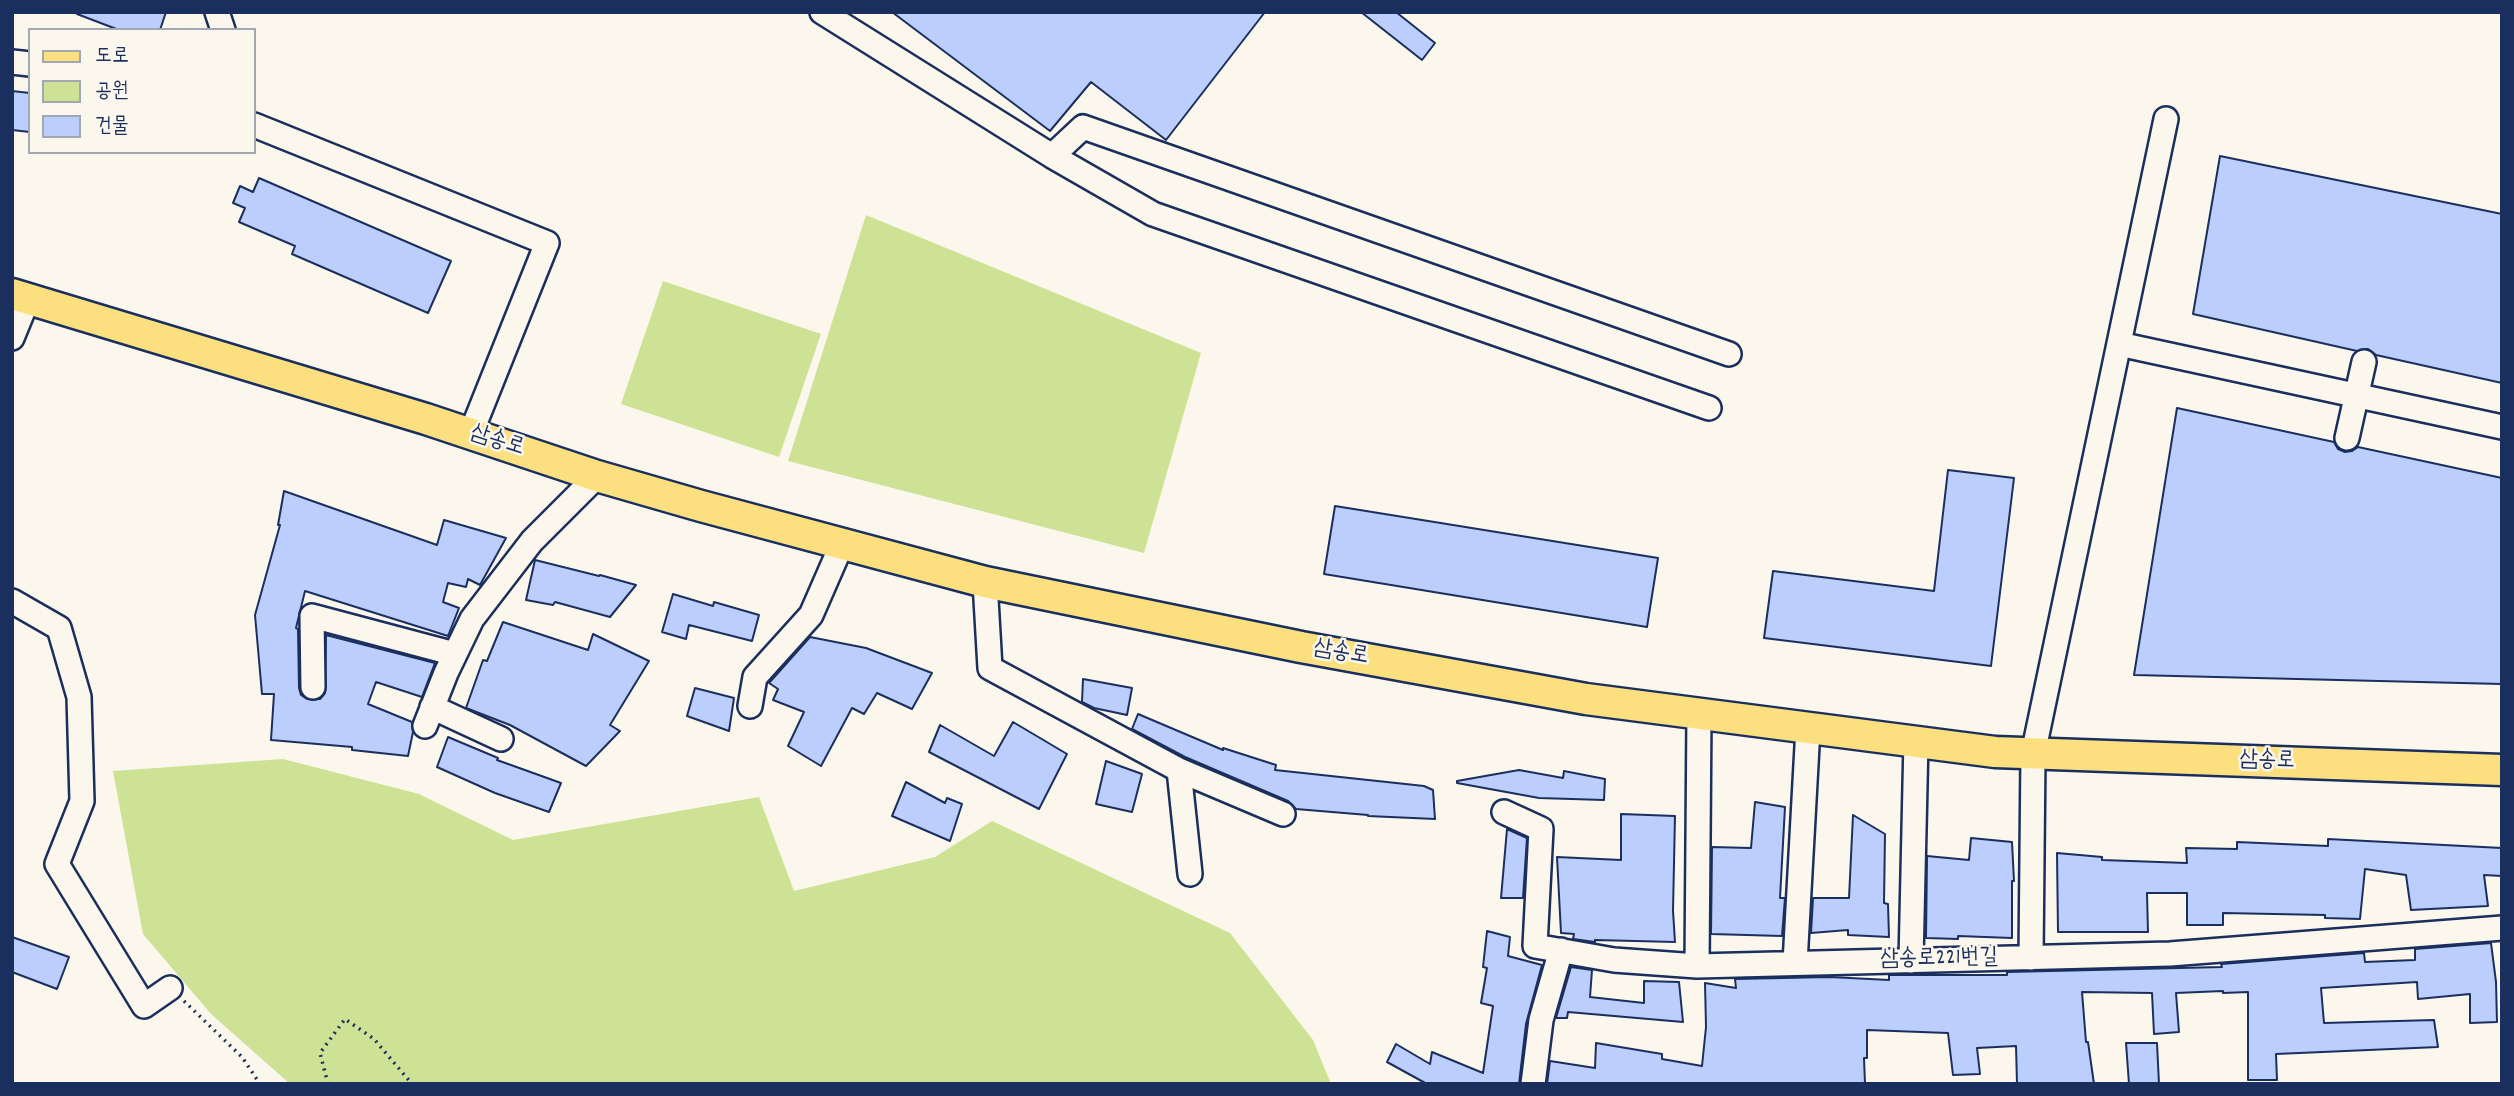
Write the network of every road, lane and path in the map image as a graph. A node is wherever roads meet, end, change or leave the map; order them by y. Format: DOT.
graph roads {
  1 [pos="822,12"];
  2 [pos="2166,119"];
  3 [pos="256,126"];
  4 [pos="1052,156"];
  5 [pos="20,296"];
  6 [pos="12,338"];
  7 [pos="2119,344"];
  8 [pos="1729,354"];
  9 [pos="2364,362"];
  10 [pos="2357,396"];
  11 [pos="1709,408"];
  12 [pos="2502,427"];
  13 [pos="471,433"];
  14 [pos="2347,438"];
  15 [pos="597,476"];
  16 [pos="842,544"];
  17 [pos="985,582"];
  18 [pos="12,601"];
  19 [pos="455,654"];
  20 [pos="313,687"];
  21 [pos="750,706"];
  22 [pos="1699,713"];
  23 [pos="1808,728"];
  24 [pos="501,738"];
  25 [pos="1916,741"];
  26 [pos="2033,754"];
  27 [pos="1179,770"];
  28 [pos="2502,770"];
  29 [pos="1504,812"];
  30 [pos="1283,814"];
  31 [pos="1190,874"];
  32 [pos="2502,928"];
  33 [pos="1561,950"];
  34 [pos="2031,958"];
  35 [pos="1911,961"];
  36 [pos="1795,963"];
  37 [pos="1697,966"];
  38 [pos="170,988"];
  39 [pos="260,1084"];
  40 [pos="328,1084"];
  41 [pos="412,1084"];
  42 [pos="1533,1084"];
  1 -- 4 [label="street"];
  2 -- 7 [label="street"];
  3 -- 13 [label="street"];
  4 -- 8 [label="street"];
  4 -- 11 [label="street"];
  5 -- 6 [label="street"];
  5 -- 13 [label="main road, 삼송로"];
  7 -- 10 [label="street"];
  7 -- 26 [label="street"];
  9 -- 10 [label="street"];
  10 -- 12 [label="street"];
  10 -- 14 [label="street"];
  13 -- 15 [label="main road, 삼송로"];
  15 -- 16 [label="main road, 삼송로"];
  15 -- 19 [label="street"];
  16 -- 17 [label="main road, 삼송로"];
  16 -- 21 [label="street"];
  17 -- 22 [label="main road, 삼송로"];
  17 -- 27 [label="street"];
  18 -- 38 [label="street"];
  19 -- 20 [label="street"];
  19 -- 24 [label="street"];
  22 -- 23 [label="main road, 삼송로"];
  22 -- 37 [label="street"];
  23 -- 25 [label="main road, 삼송로"];
  23 -- 36 [label="street"];
  25 -- 26 [label="main road, 삼송로"];
  25 -- 35 [label="street"];
  26 -- 28 [label="main road, 삼송로"];
  26 -- 34 [label="street"];
  27 -- 30 [label="street"];
  27 -- 31 [label="street"];
  29 -- 33 [label="street, 삼송로221번길"];
  32 -- 34 [label="street, 삼송로221번길"];
  33 -- 37 [label="street, 삼송로221번길"];
  33 -- 42 [label="street"];
  34 -- 35 [label="street, 삼송로221번길"];
  35 -- 36 [label="street, 삼송로221번길"];
  36 -- 37 [label="street, 삼송로221번길"];
  38 -- 39 [label="path"];
  40 -- 41 [label="path"];
}
